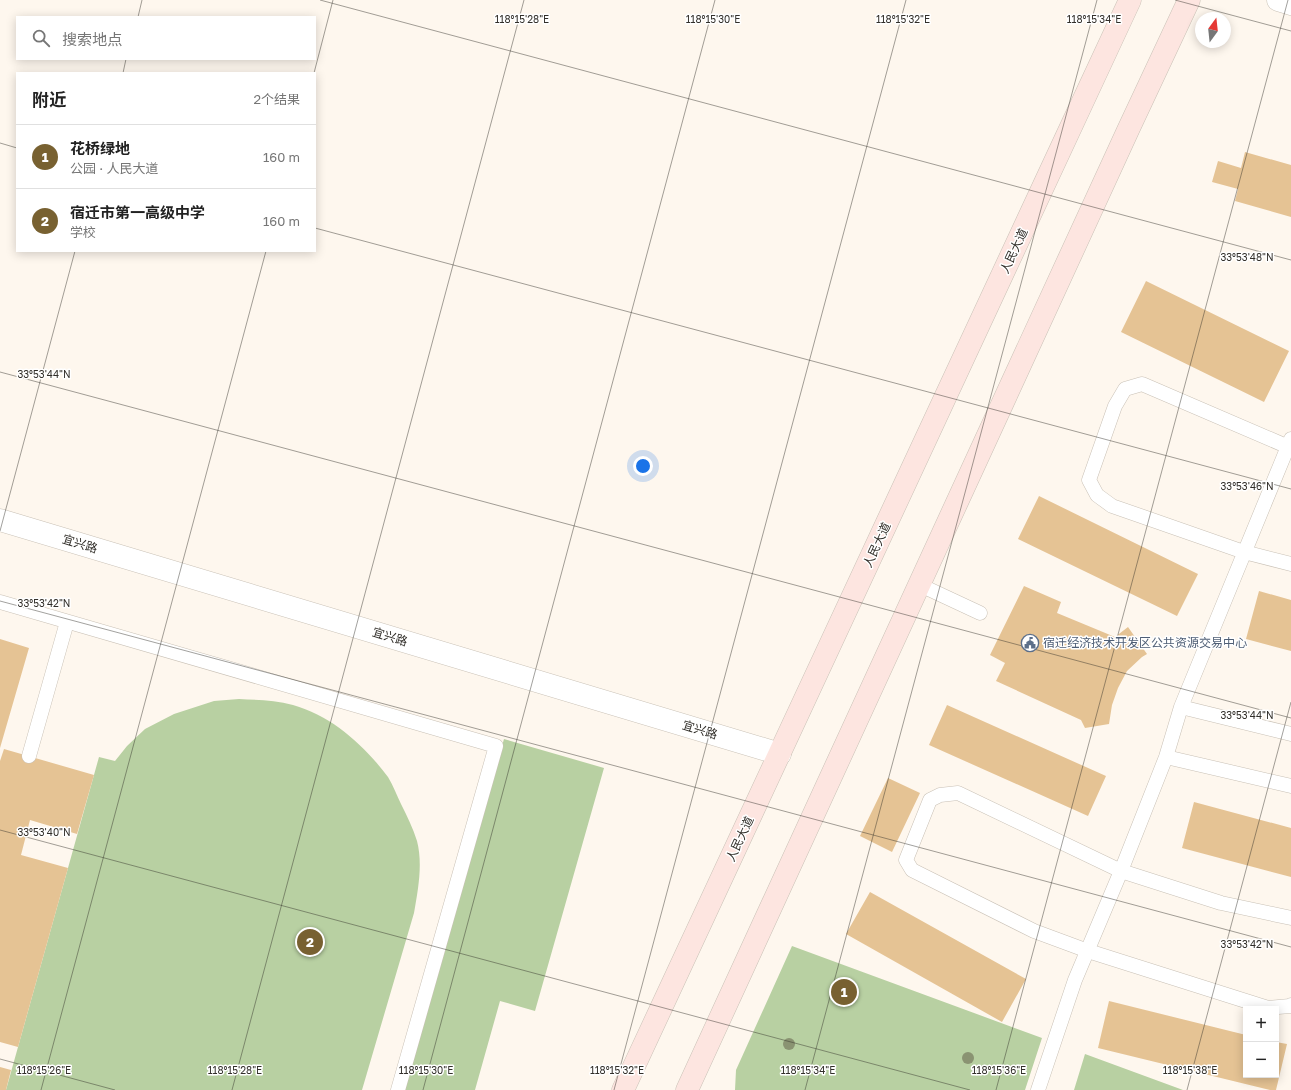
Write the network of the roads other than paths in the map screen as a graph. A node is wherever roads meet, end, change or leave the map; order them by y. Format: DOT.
graph roads {
  1 [pos="1130,0"];
  2 [pos="1189,0"];
  3 [pos="1278,0"];
  4 [pos="1291,4"];
  5 [pos="1290,445"];
  6 [pos="0,520"];
  7 [pos="1244,552"];
  8 [pos="1291,564"];
  9 [pos="920,586"];
  10 [pos="0,602"];
  11 [pos="980,613"];
  12 [pos="67,622"];
  13 [pos="1181,707"];
  14 [pos="1291,734"];
  15 [pos="780,754"];
  16 [pos="29,756"];
  17 [pos="1166,757"];
  18 [pos="1291,786"];
  19 [pos="1121,871"];
  20 [pos="1291,918"];
  21 [pos="1088,951"];
  22 [pos="1291,1005"];
  23 [pos="398,1090"];
  24 [pos="623,1090"];
  25 [pos="687,1090"];
  26 [pos="1038,1090"];
  1 -- 15 [label="main road, 人民大道"];
  2 -- 9 [label="main road"];
  3 -- 4 [label="street"];
  5 -- 7 [label="lane"];
  5 -- 7 [label="lane"];
  6 -- 15 [label="street, 宜兴路"];
  7 -- 8 [label="lane"];
  7 -- 13 [label="lane"];
  9 -- 11 [label="lane"];
  9 -- 25 [label="main road"];
  10 -- 12 [label="lane"];
  12 -- 16 [label="lane"];
  12 -- 23 [label="lane"];
  13 -- 14 [label="lane"];
  13 -- 17 [label="lane"];
  15 -- 24 [label="main road, 人民大道"];
  17 -- 18 [label="lane"];
  17 -- 19 [label="lane"];
  19 -- 20 [label="lane"];
  19 -- 21 [label="lane"];
  19 -- 21 [label="lane"];
  21 -- 22 [label="lane"];
  21 -- 26 [label="lane"];
}
